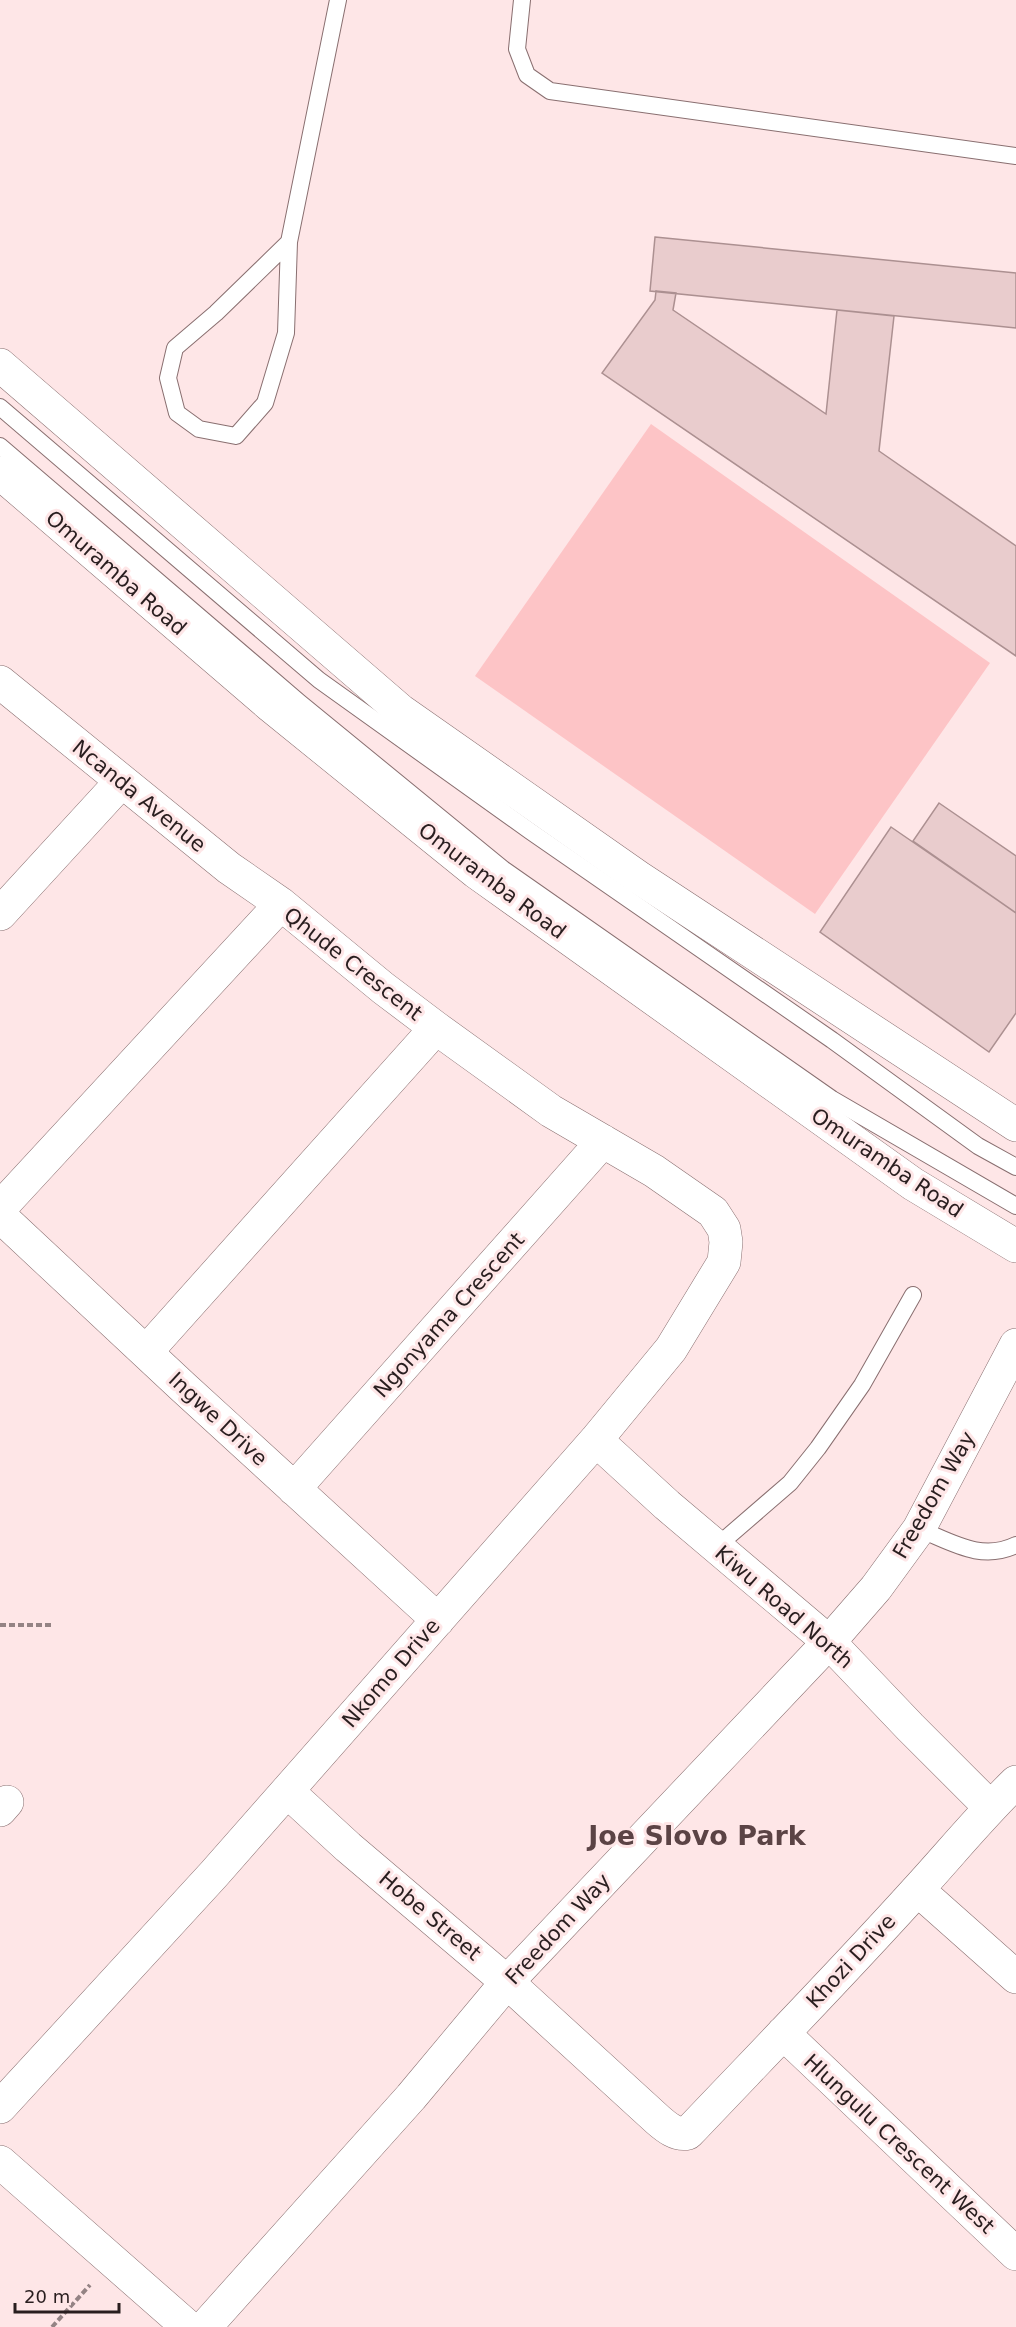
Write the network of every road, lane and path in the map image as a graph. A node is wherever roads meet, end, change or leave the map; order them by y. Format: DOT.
graph roads {
  1 [pos="338,0"];
  2 [pos="522,0"];
  3 [pos="1016,156"];
  4 [pos="289,242"];
  5 [pos="0,365"];
  6 [pos="0,407"];
  7 [pos="0,446"];
  8 [pos="0,473"];
  9 [pos="0,682"];
  10 [pos="122,782"];
  11 [pos="281,904"];
  12 [pos="0,914"];
  13 [pos="436,1028"];
  14 [pos="1016,1125"];
  15 [pos="603,1141"];
  16 [pos="1016,1167"];
  17 [pos="1016,1206"];
  18 [pos="0,1208"];
  19 [pos="0,1216"];
  20 [pos="1016,1246"];
  21 [pos="913,1294"];
  22 [pos="1016,1344"];
  23 [pos="146,1352"];
  24 [pos="596,1440"];
  25 [pos="294,1489"];
  26 [pos="919,1529"];
  27 [pos="1016,1545"];
  28 [pos="716,1547"];
  29 [pos="438,1620"];
  30 [pos="0,1625"];
  31 [pos="53,1625"];
  32 [pos="830,1642"];
  33 [pos="1016,1782"];
  34 [pos="287,1791"];
  35 [pos="990,1807"];
  36 [pos="918,1890"];
  37 [pos="1016,1977"];
  38 [pos="507,1982"];
  39 [pos="783,2034"];
  40 [pos="0,2107"];
  41 [pos="682,2134"];
  42 [pos="0,2162"];
  43 [pos="1016,2254"];
  44 [pos="112,2260"];
  45 [pos="52,2327"];
  46 [pos="188,2327"];
  47 [pos="205,2327"];
  1 -- 4 [label="lane"];
  2 -- 3 [label="lane"];
  4 -- 4 [label="lane"];
  5 -- 14 [label="street"];
  6 -- 16 [label="lane"];
  7 -- 17 [label="lane"];
  8 -- 20 [label="street, Omuramba Road"];
  9 -- 10 [label="street, Ncanda Avenue"];
  10 -- 11 [label="street, Ncanda Avenue"];
  10 -- 12 [label="street"];
  11 -- 13 [label="street, Qhude Crescent"];
  11 -- 18 [label="street, Qhude Crescent"];
  13 -- 15 [label="street"];
  13 -- 23 [label="street, Qhude Crescent"];
  15 -- 24 [label="street, Nkomo Drive"];
  15 -- 25 [label="street, Ngonyama Crescent"];
  19 -- 23 [label="street, Ingwe Drive"];
  21 -- 28 [label="lane"];
  22 -- 26 [label="street, Freedom Way"];
  23 -- 25 [label="street, Ingwe Drive"];
  24 -- 28 [label="street, Kiwu Road North"];
  24 -- 29 [label="street, Nkomo Drive"];
  25 -- 29 [label="street, Ingwe Drive"];
  26 -- 27 [label="lane"];
  26 -- 32 [label="street, Freedom Way"];
  28 -- 32 [label="street, Kiwu Road North"];
  29 -- 34 [label="street, Nkomo Drive"];
  30 -- 31 [label="path"];
  32 -- 35 [label="street, Kiwu Road North"];
  32 -- 38 [label="street, Freedom Way"];
  33 -- 35 [label="street, Khozi Drive"];
  34 -- 38 [label="street, Hobe Street"];
  34 -- 40 [label="street, Nkomo Drive"];
  35 -- 36 [label="street, Khozi Drive"];
  36 -- 37 [label="street"];
  36 -- 39 [label="street, Khozi Drive"];
  38 -- 41 [label="street, Hobe Street"];
  38 -- 47 [label="street, Freedom Way"];
  39 -- 41 [label="street, Khozi Drive"];
  39 -- 43 [label="street, Hlungulu Crescent West"];
  42 -- 44 [label="street"];
  44 -- 45 [label="path"];
  44 -- 46 [label="street"];
}
